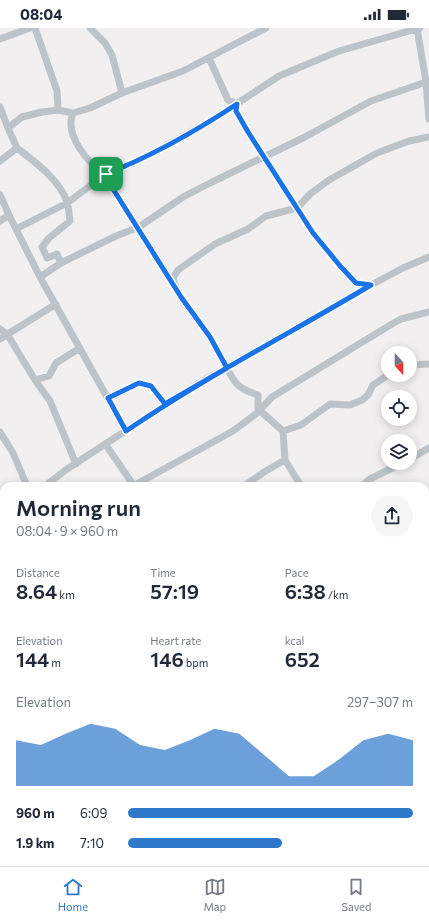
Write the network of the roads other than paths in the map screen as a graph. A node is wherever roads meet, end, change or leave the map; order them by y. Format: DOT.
graph roads {
  1 [pos="30,28"];
  2 [pos="35,28"];
  3 [pos="90,28"];
  4 [pos="266,28"];
  5 [pos="418,28"];
  6 [pos="13,31"];
  7 [pos="0,39"];
  8 [pos="209,58"];
  9 [pos="427,82"];
  10 [pos="122,93"];
  11 [pos="237,104"];
  12 [pos="0,107"];
  13 [pos="58,110"];
  14 [pos="73,113"];
  15 [pos="429,119"];
  16 [pos="8,128"];
  17 [pos="429,137"];
  18 [pos="17,148"];
  19 [pos="264,157"];
  20 [pos="0,161"];
  21 [pos="106,174"];
  22 [pos="0,195"];
  23 [pos="67,203"];
  24 [pos="297,208"];
  25 [pos="9,215"];
  26 [pos="0,221"];
  27 [pos="139,228"];
  28 [pos="16,229"];
  29 [pos="429,257"];
  30 [pos="61,263"];
  31 [pos="40,277"];
  32 [pos="371,285"];
  33 [pos="175,286"];
  34 [pos="56,304"];
  35 [pos="429,312"];
  36 [pos="0,329"];
  37 [pos="7,334"];
  38 [pos="0,339"];
  39 [pos="80,348"];
  40 [pos="429,364"];
  41 [pos="417,365"];
  42 [pos="227,368"];
  43 [pos="35,380"];
  44 [pos="381,380"];
  45 [pos="108,398"];
  46 [pos="165,404"];
  47 [pos="258,409"];
  48 [pos="126,431"];
  49 [pos="283,431"];
  50 [pos="0,432"];
  51 [pos="106,445"];
  52 [pos="429,448"];
  53 [pos="417,455"];
  54 [pos="285,460"];
  55 [pos="76,464"];
  56 [pos="387,470"];
  57 [pos="25,482"];
  58 [pos="51,482"];
  59 [pos="130,482"];
  60 [pos="140,482"];
  61 [pos="250,482"];
  62 [pos="299,482"];
  63 [pos="368,482"];
  1 -- 6 [label="street"];
  2 -- 13 [label="street"];
  3 -- 10 [label="street"];
  4 -- 8 [label="street"];
  5 -- 9 [label="street"];
  5 -- 11 [label="street"];
  6 -- 7 [label="street"];
  8 -- 10 [label="street"];
  8 -- 11 [label="street"];
  9 -- 15 [label="street"];
  9 -- 19 [label="street"];
  10 -- 14 [label="street"];
  11 -- 19 [label="street"];
  11 -- 21 [label="street"];
  12 -- 16 [label="street"];
  13 -- 14 [label="street"];
  13 -- 16 [label="street"];
  14 -- 21 [label="street"];
  16 -- 18 [label="street"];
  17 -- 24 [label="street"];
  18 -- 20 [label="street"];
  18 -- 23 [label="street"];
  19 -- 24 [label="street"];
  19 -- 27 [label="street"];
  21 -- 23 [label="street"];
  21 -- 27 [label="street"];
  22 -- 25 [label="street"];
  23 -- 28 [label="street"];
  23 -- 30 [label="street"];
  24 -- 32 [label="street"];
  24 -- 33 [label="street"];
  25 -- 26 [label="street"];
  25 -- 28 [label="street"];
  27 -- 30 [label="street"];
  27 -- 33 [label="street"];
  28 -- 31 [label="street"];
  29 -- 32 [label="street"];
  30 -- 31 [label="street"];
  31 -- 34 [label="street"];
  32 -- 42 [label="street"];
  33 -- 42 [label="street"];
  34 -- 37 [label="street"];
  34 -- 39 [label="street"];
  35 -- 47 [label="street"];
  36 -- 37 [label="street"];
  37 -- 38 [label="street"];
  37 -- 43 [label="street"];
  39 -- 43 [label="street"];
  39 -- 45 [label="street"];
  40 -- 41 [label="street"];
  42 -- 46 [label="street"];
  42 -- 47 [label="street"];
  43 -- 55 [label="street"];
  44 -- 49 [label="street"];
  45 -- 46 [label="street"];
  45 -- 48 [label="street"];
  46 -- 48 [label="street"];
  47 -- 49 [label="street"];
  47 -- 60 [label="street"];
  48 -- 51 [label="street"];
  49 -- 54 [label="street"];
  50 -- 57 [label="street"];
  51 -- 55 [label="street"];
  51 -- 59 [label="street"];
  52 -- 53 [label="street"];
  54 -- 61 [label="street"];
  54 -- 62 [label="street"];
  55 -- 58 [label="street"];
  56 -- 63 [label="street"];
}
